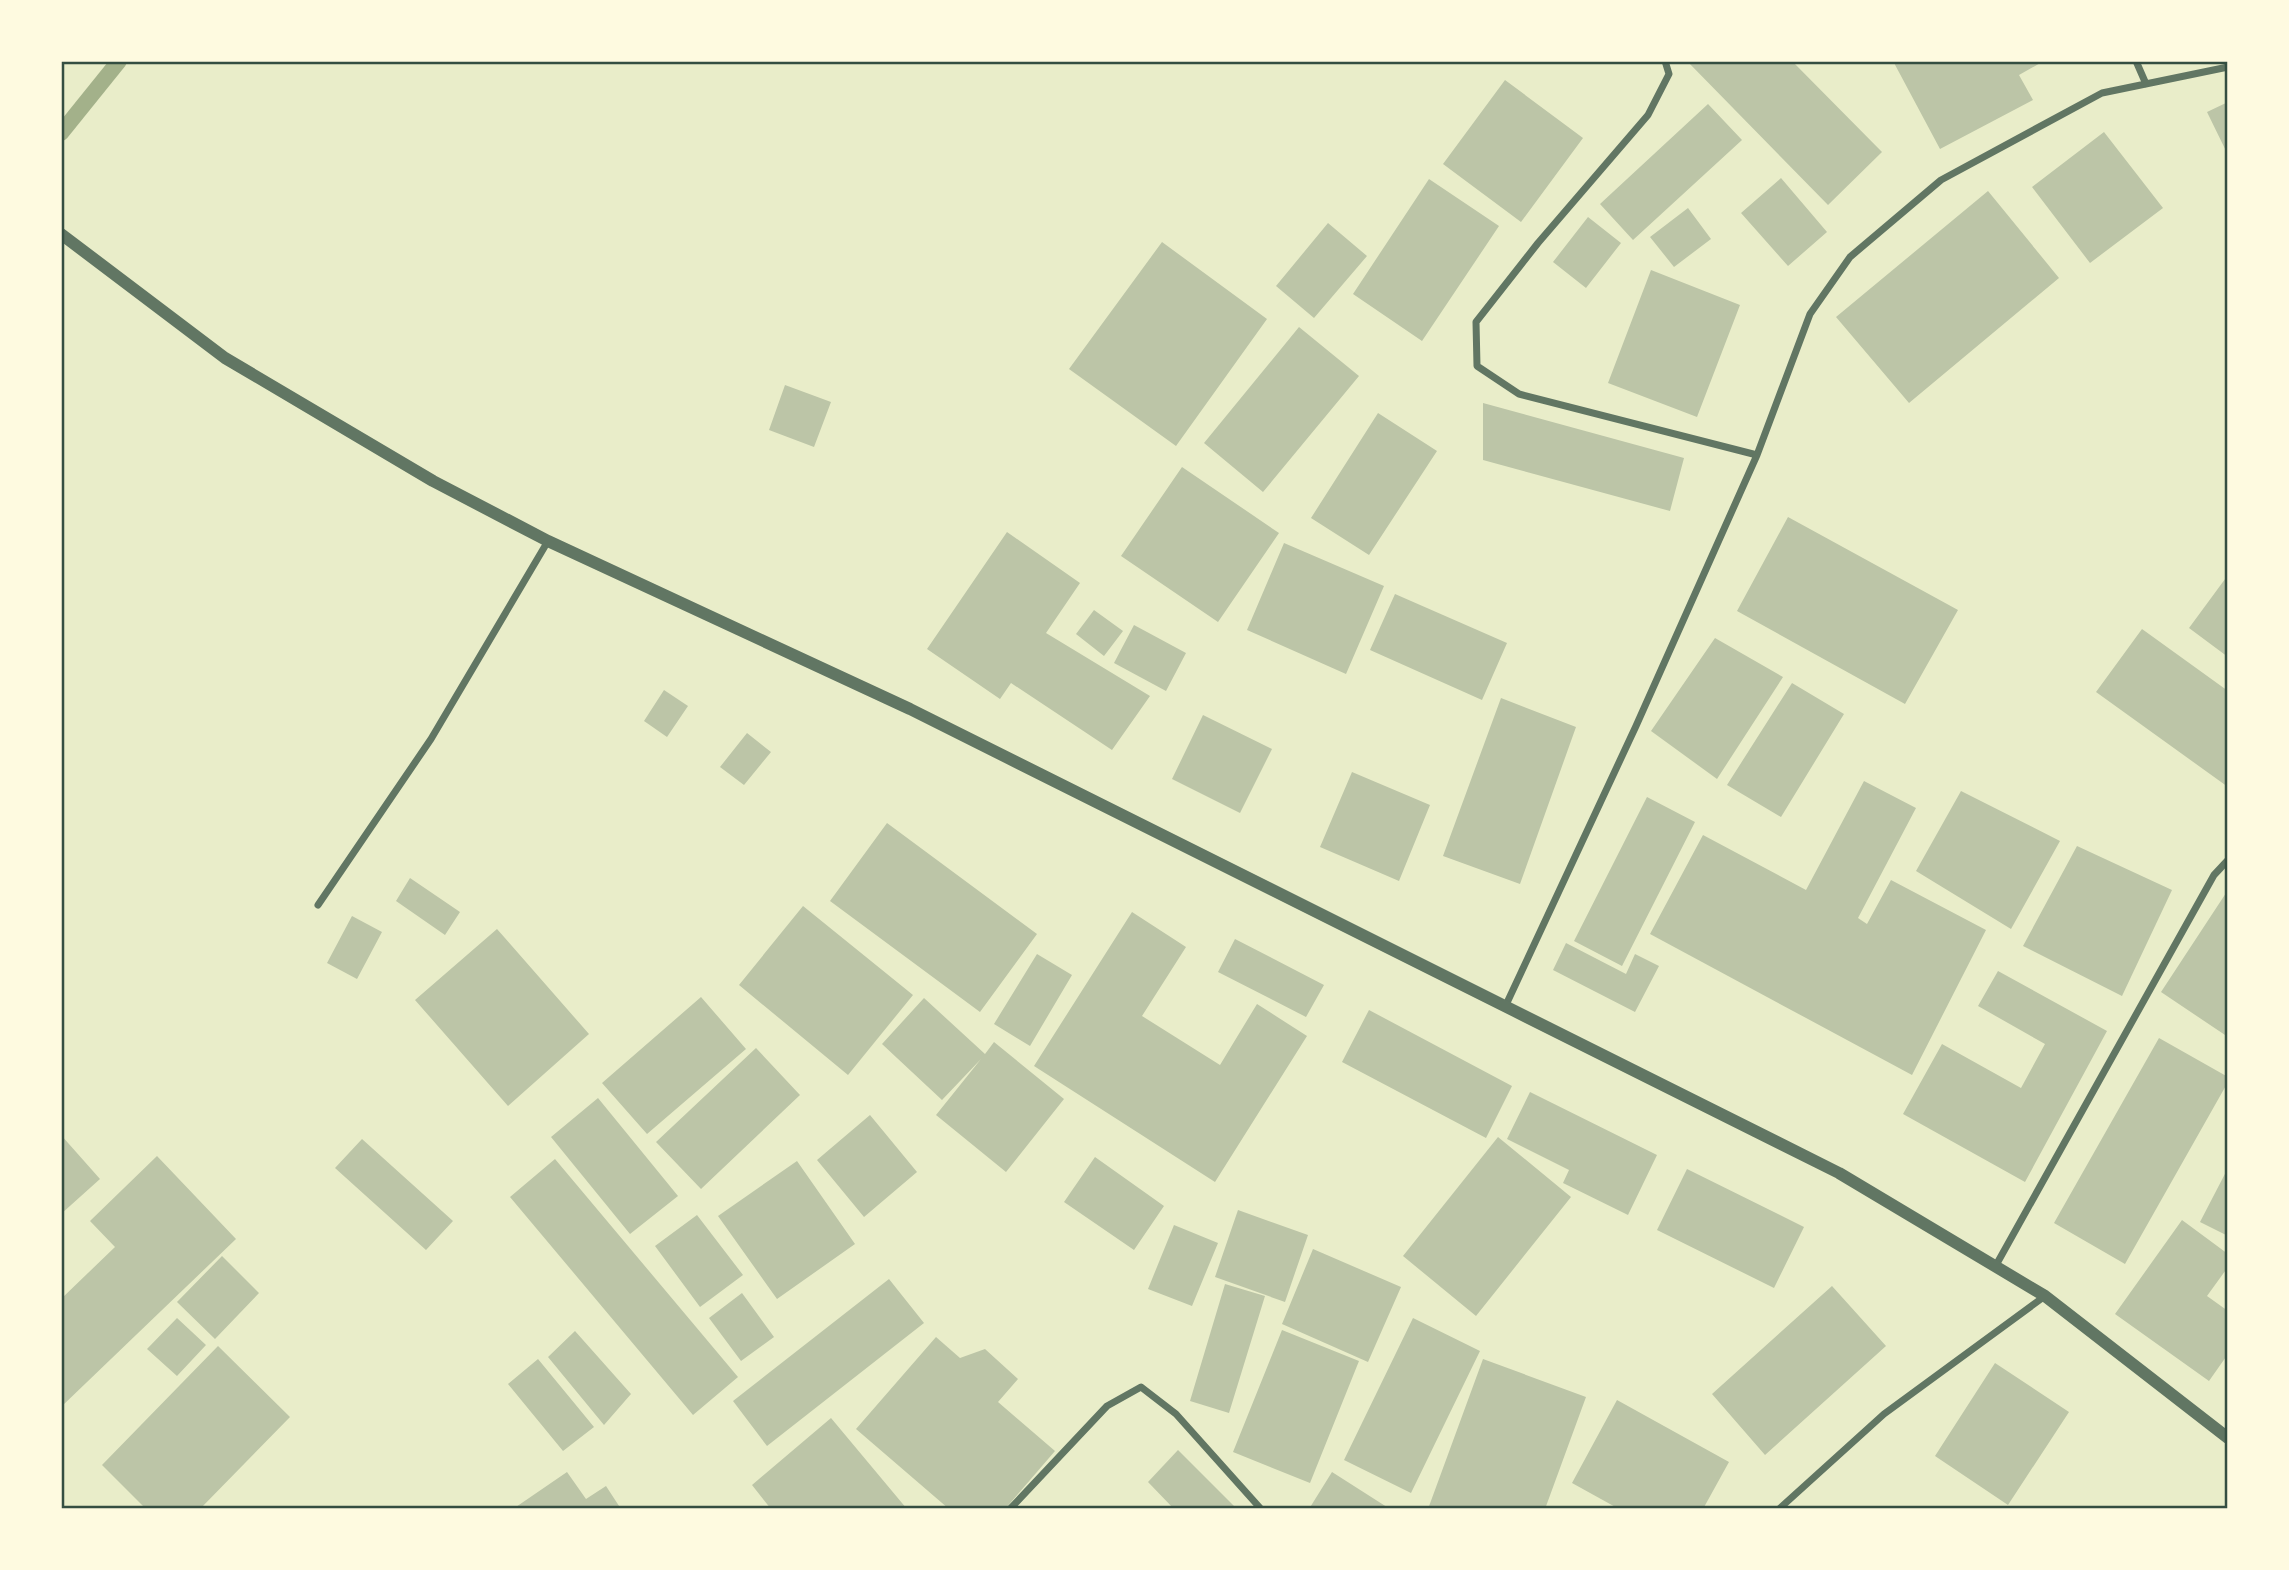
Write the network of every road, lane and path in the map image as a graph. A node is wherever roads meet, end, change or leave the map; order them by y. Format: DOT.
graph roads {
  1 [pos="1665,61"];
  2 [pos="2136,61"];
  3 [pos="2228,67"];
  4 [pos="2146,84"];
  5 [pos="61,234"];
  6 [pos="1757,455"];
  7 [pos="548,541"];
  8 [pos="2228,860"];
  9 [pos="318,905"];
  10 [pos="1505,1007"];
  11 [pos="1995,1267"];
  12 [pos="2045,1296"];
  13 [pos="2228,1438"];
  14 [pos="1010,1509"];
  15 [pos="1261,1509"];
  16 [pos="1779,1509"];
  1 -- 6 [label="street"];
  2 -- 4 [label="street"];
  3 -- 4 [label="street"];
  4 -- 6 [label="street"];
  5 -- 7 [label="street"];
  6 -- 10 [label="street"];
  7 -- 9 [label="street"];
  7 -- 10 [label="street"];
  8 -- 11 [label="street"];
  10 -- 11 [label="street"];
  11 -- 12 [label="street"];
  12 -- 13 [label="street"];
  12 -- 16 [label="street"];
  14 -- 15 [label="street"];
}
